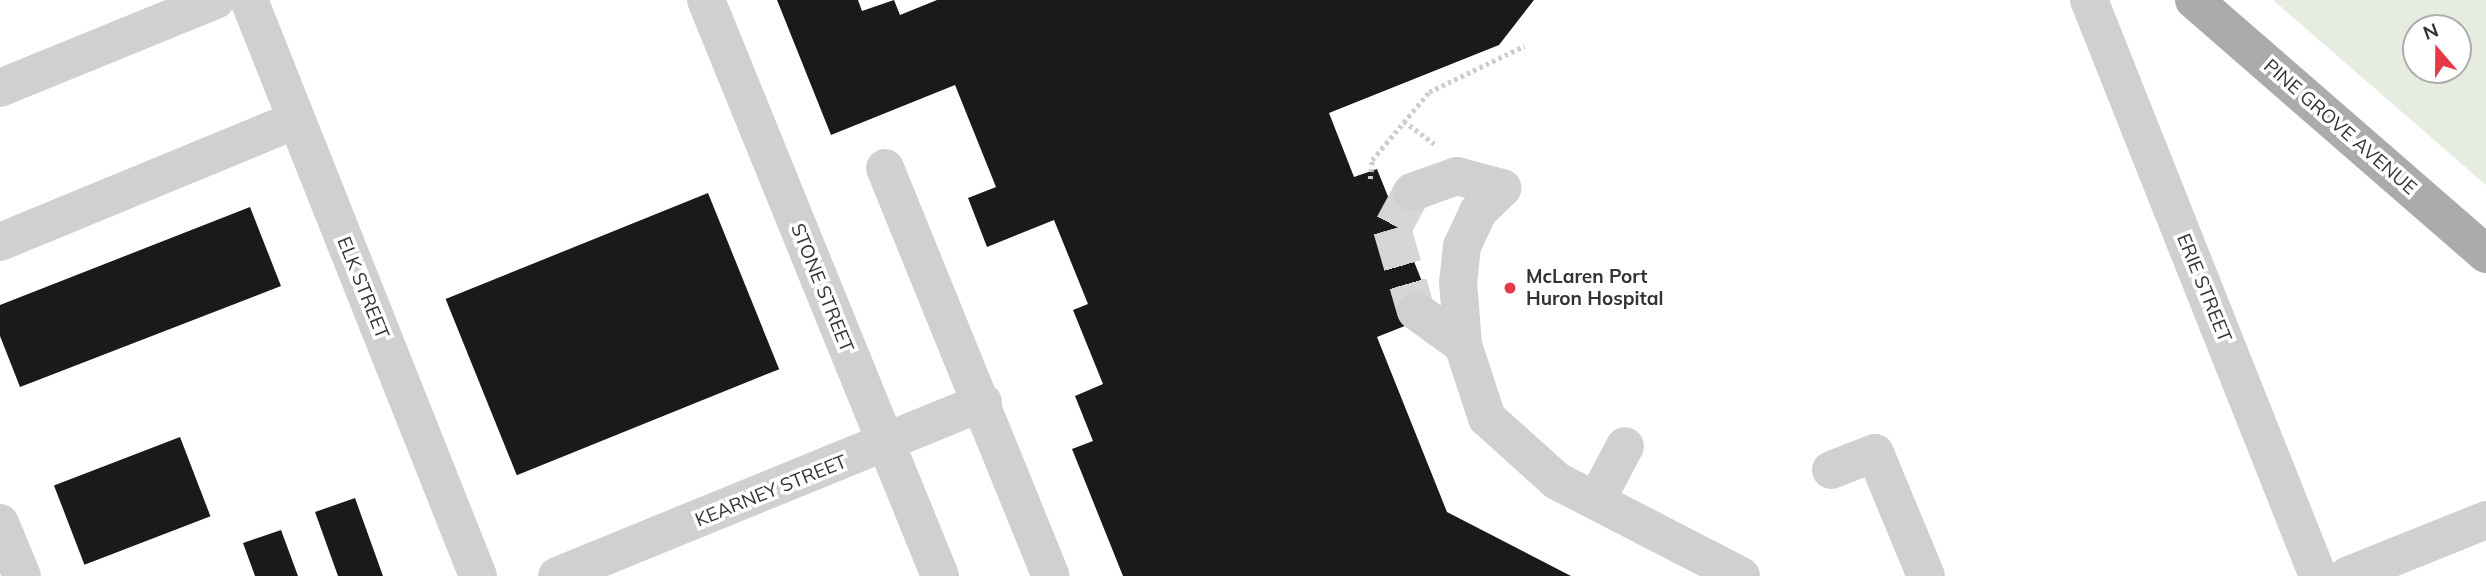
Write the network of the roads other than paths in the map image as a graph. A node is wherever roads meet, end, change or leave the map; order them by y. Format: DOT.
graph roads {
  1 [pos="216,0"];
  2 [pos="249,0"];
  3 [pos="706,0"];
  4 [pos="2089,0"];
  5 [pos="2194,0"];
  6 [pos="0,88"];
  7 [pos="296,120"];
  8 [pos="885,168"];
  9 [pos="1412,192"];
  10 [pos="0,242"];
  11 [pos="2486,254"];
  12 [pos="1416,311"];
  13 [pos="1463,345"];
  14 [pos="983,402"];
  15 [pos="886,445"];
  16 [pos="1625,446"];
  17 [pos="1831,470"];
  18 [pos="1596,501"];
  19 [pos="2486,520"];
  20 [pos="0,523"];
  21 [pos="22,576"];
  22 [pos="478,576"];
  23 [pos="557,576"];
  24 [pos="940,576"];
  25 [pos="1051,576"];
  26 [pos="1741,576"];
  27 [pos="1926,576"];
  28 [pos="2318,576"];
  29 [pos="2347,576"];
  1 -- 6 [label="street"];
  2 -- 7 [label="street, ELK STREET"];
  3 -- 15 [label="street, STONE STREET"];
  4 -- 28 [label="street, ERIE STREET"];
  5 -- 11 [label="main road, PINE GROVE AVENUE"];
  7 -- 10 [label="street"];
  7 -- 22 [label="street, ELK STREET"];
  8 -- 14 [label="street"];
  9 -- 13 [label="street"];
  12 -- 13 [label="street"];
  13 -- 18 [label="street"];
  14 -- 15 [label="street, KEARNEY STREET"];
  14 -- 25 [label="street"];
  15 -- 23 [label="street, KEARNEY STREET"];
  15 -- 24 [label="street, STONE STREET"];
  16 -- 18 [label="street"];
  17 -- 27 [label="street"];
  18 -- 26 [label="street"];
  19 -- 29 [label="street"];
  20 -- 21 [label="street"];
}
